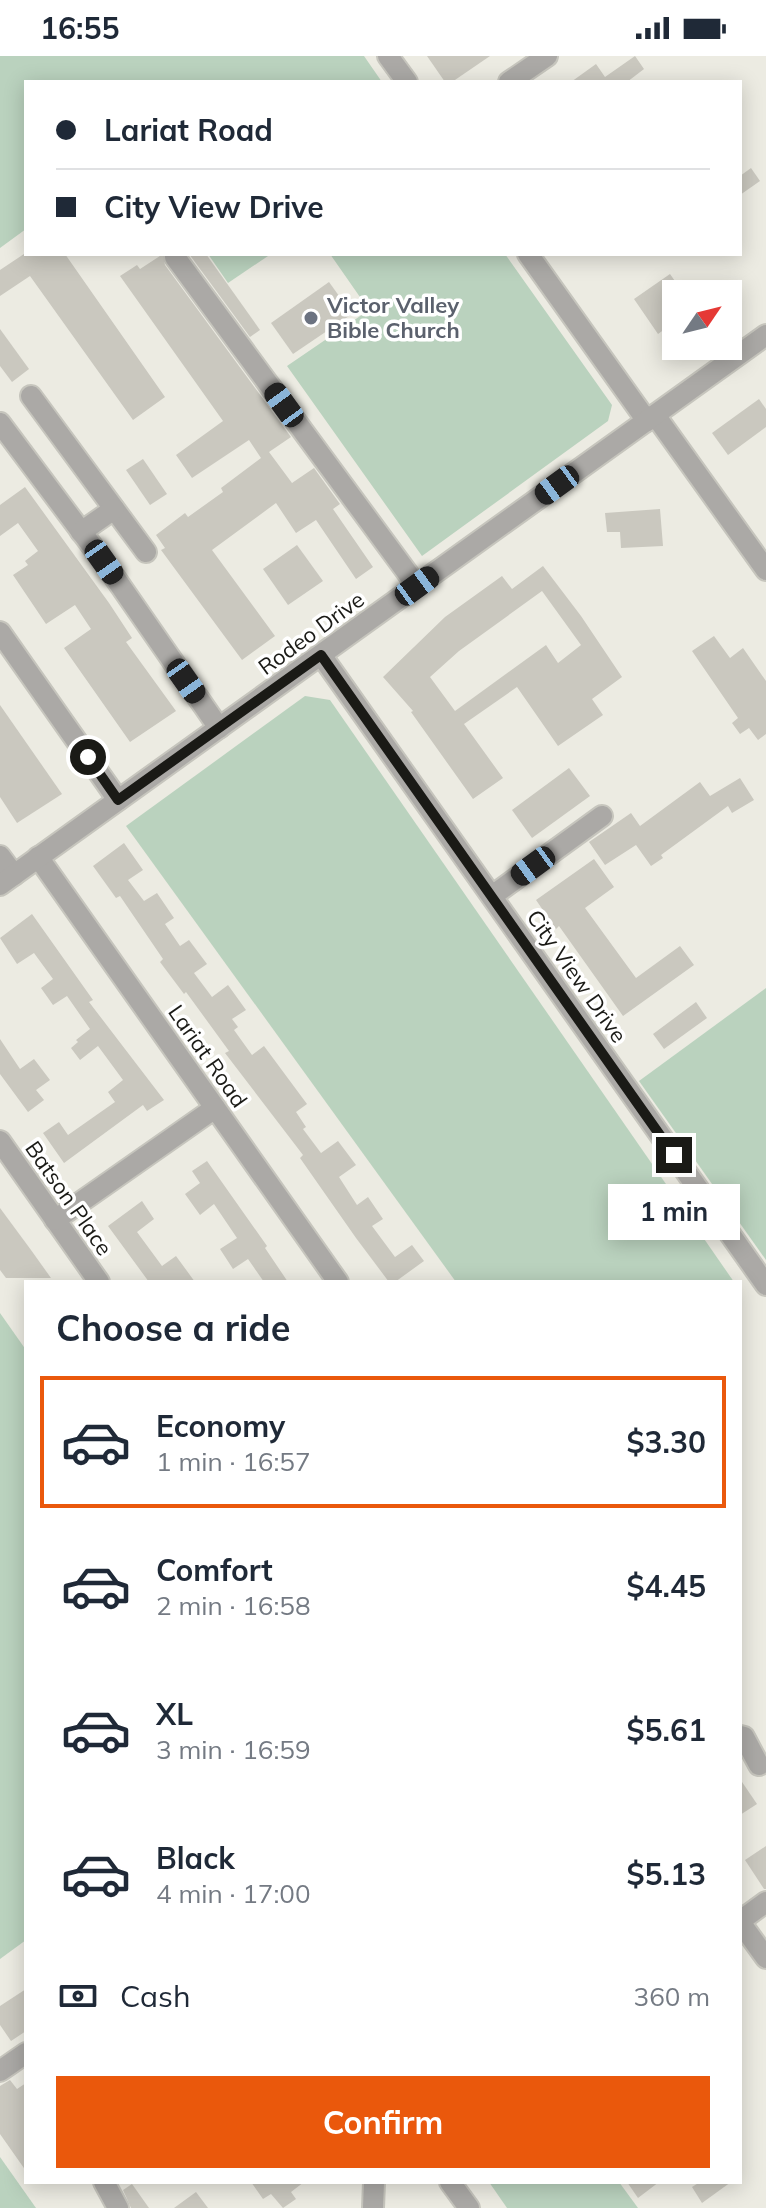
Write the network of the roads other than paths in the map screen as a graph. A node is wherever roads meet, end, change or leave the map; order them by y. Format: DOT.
graph roads {
  1 [pos="388,56"];
  2 [pos="547,56"];
  3 [pos="406,80"];
  4 [pos="512,80"];
  5 [pos="530,256"];
  6 [pos="175,257"];
  7 [pos="766,335"];
  8 [pos="31,396"];
  9 [pos="651,418"];
  10 [pos="0,423"];
  11 [pos="114,509"];
  12 [pos="81,532"];
  13 [pos="146,552"];
  14 [pos="766,570"];
  15 [pos="417,586"];
  16 [pos="0,632"];
  17 [pos="321,655"];
  18 [pos="219,728"];
  19 [pos="118,800"];
  20 [pos="602,816"];
  21 [pos="0,856"];
  22 [pos="38,857"];
  23 [pos="7,880"];
  24 [pos="492,896"];
  25 [pos="215,1108"];
  26 [pos="0,1141"];
  27 [pos="55,1220"];
  28 [pos="98,1280"];
  29 [pos="337,1280"];
  30 [pos="766,1285"];
  31 [pos="742,1736"];
  32 [pos="759,1765"];
  33 [pos="766,1902"];
  34 [pos="742,1920"];
  35 [pos="742,1925"];
  36 [pos="766,1958"];
  37 [pos="24,2054"];
  38 [pos="0,2071"];
  39 [pos="105,2184"];
  40 [pos="374,2184"];
  41 [pos="451,2184"];
  42 [pos="118,2208"];
  43 [pos="373,2208"];
  44 [pos="469,2208"];
  1 -- 3 [label="street"];
  2 -- 4 [label="street"];
  5 -- 9 [label="street"];
  6 -- 15 [label="street"];
  7 -- 9 [label="street, Rodeo Drive"];
  8 -- 11 [label="street"];
  9 -- 14 [label="street"];
  9 -- 15 [label="street, Rodeo Drive"];
  10 -- 12 [label="street"];
  11 -- 12 [label="street"];
  11 -- 13 [label="street"];
  12 -- 18 [label="street"];
  15 -- 17 [label="street, Rodeo Drive"];
  16 -- 19 [label="street"];
  17 -- 18 [label="street, Rodeo Drive"];
  17 -- 24 [label="street, City View Drive"];
  18 -- 19 [label="street, Rodeo Drive"];
  19 -- 22 [label="street, Rodeo Drive"];
  20 -- 24 [label="street"];
  21 -- 23 [label="street"];
  22 -- 23 [label="street, Rodeo Drive"];
  22 -- 25 [label="street, Lariat Road"];
  24 -- 30 [label="street, City View Drive"];
  25 -- 27 [label="street"];
  25 -- 29 [label="street, Lariat Road"];
  26 -- 27 [label="street, Batson Place"];
  27 -- 28 [label="street, Batson Place"];
  31 -- 32 [label="street"];
  33 -- 34 [label="street"];
  35 -- 36 [label="street"];
  37 -- 38 [label="street"];
  39 -- 42 [label="street"];
  40 -- 43 [label="street"];
  41 -- 44 [label="street"];
}
